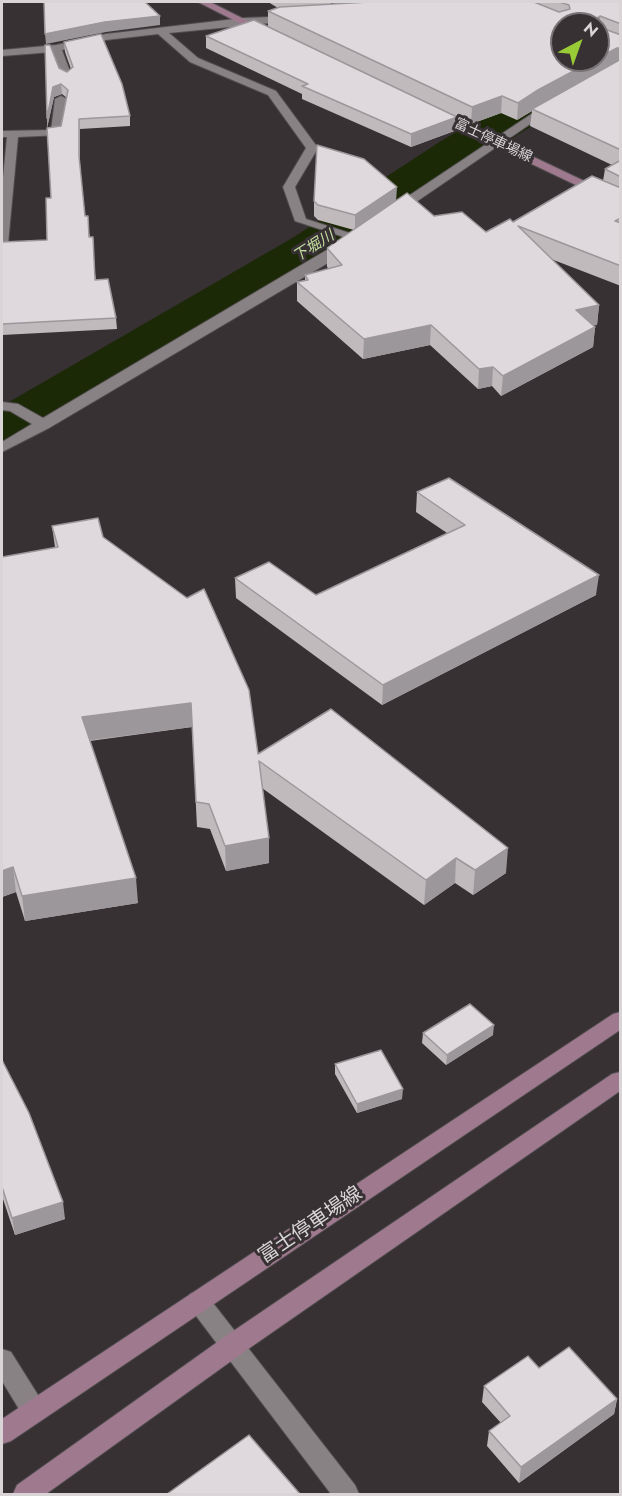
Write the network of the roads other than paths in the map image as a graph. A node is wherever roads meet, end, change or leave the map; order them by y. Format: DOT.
graph roads {
  1 [pos="203,2"];
  2 [pos="308,18"];
  3 [pos="243,21"];
  4 [pos="162,32"];
  5 [pos="274,36"];
  6 [pos="56,48"];
  7 [pos="2,52"];
  8 [pos="66,77"];
  9 [pos="61,99"];
  10 [pos="562,100"];
  11 [pos="420,107"];
  12 [pos="7,134"];
  13 [pos="495,142"];
  14 [pos="621,202"];
  15 [pos="384,218"];
  16 [pos="2,244"];
  17 [pos="7,406"];
  18 [pos="44,424"];
  19 [pos="2,448"];
  20 [pos="621,1020"];
  21 [pos="621,1080"];
  22 [pos="198,1301"];
  23 [pos="232,1347"];
  24 [pos="2,1360"];
  25 [pos="33,1411"];
  26 [pos="2,1433"];
  27 [pos="26,1494"];
  28 [pos="346,1494"];
  1 -- 3 [label="main road"];
  2 -- 3 [label="street"];
  3 -- 4 [label="street"];
  3 -- 5 [label="main road"];
  4 -- 6 [label="street"];
  4 -- 18 [label="street"];
  6 -- 7 [label="street"];
  6 -- 8 [label="street"];
  9 -- 12 [label="street"];
  10 -- 13 [label="street"];
  11 -- 13 [label="main road, 富士停車場線"];
  12 -- 16 [label="street"];
  13 -- 14 [label="main road, 富士停車場線"];
  13 -- 15 [label="street"];
  17 -- 18 [label="street"];
  18 -- 19 [label="street"];
  20 -- 22 [label="main road, 富士停車場線"];
  21 -- 23 [label="main road"];
  22 -- 23 [label="street"];
  22 -- 25 [label="main road, 富士停車場線"];
  23 -- 27 [label="main road"];
  23 -- 28 [label="street"];
  24 -- 25 [label="street"];
  25 -- 26 [label="main road, 富士停車場線"];
}
